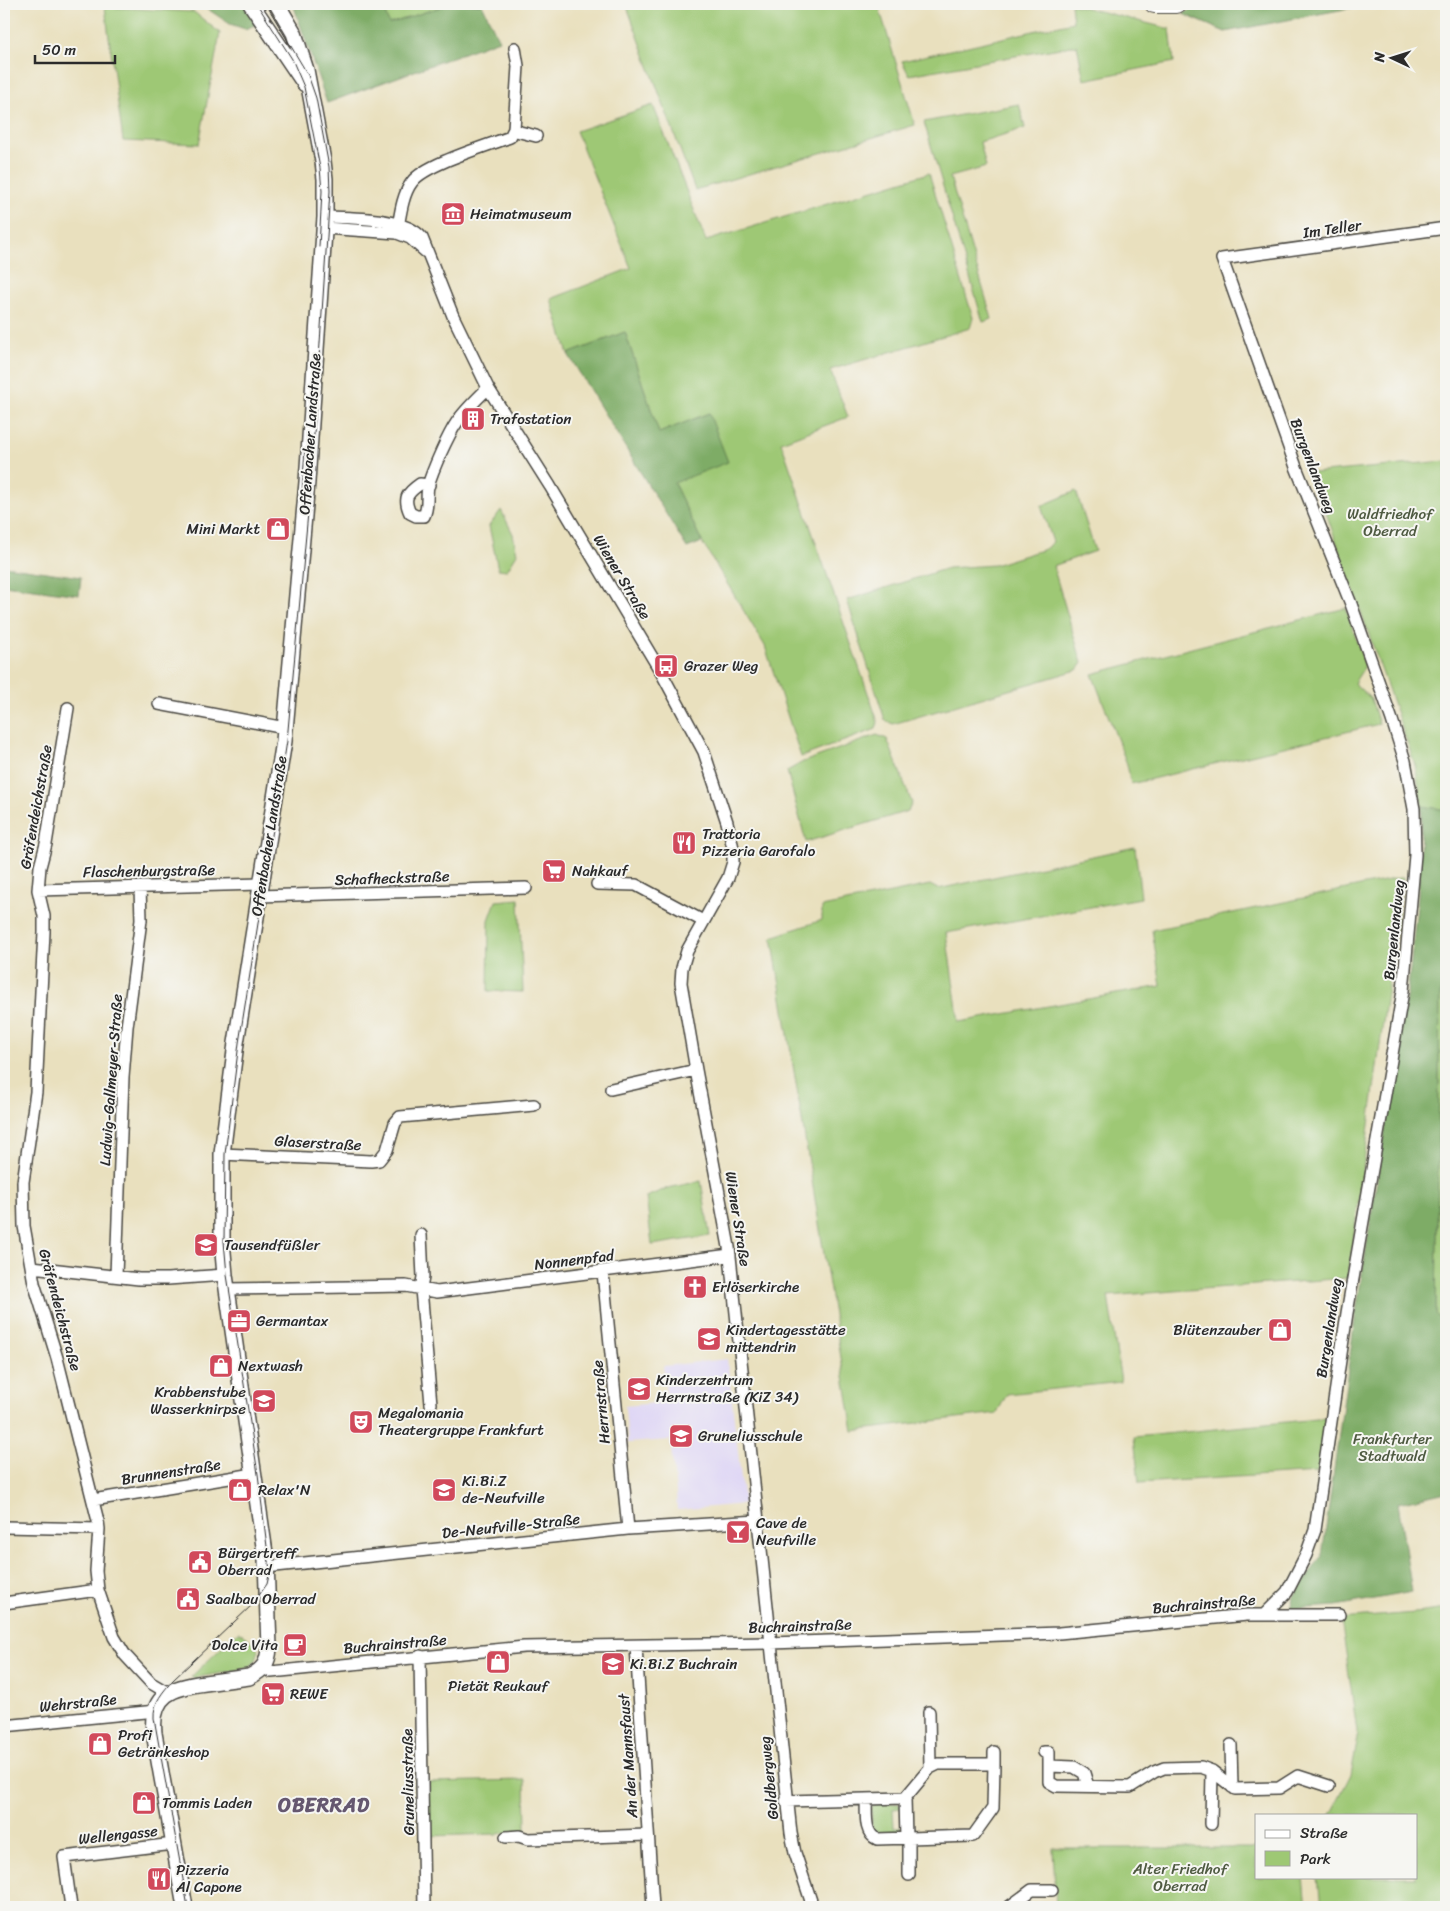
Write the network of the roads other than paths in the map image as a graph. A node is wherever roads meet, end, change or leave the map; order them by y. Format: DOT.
graph roads {
  1 [pos="252,4"];
  2 [pos="1154,4"];
  3 [pos="1176,4"];
  4 [pos="283,6"];
  5 [pos="515,48"];
  6 [pos="310,91"];
  7 [pos="514,128"];
  8 [pos="536,136"];
  9 [pos="325,222"];
  10 [pos="398,228"];
  11 [pos="1446,228"];
  12 [pos="1222,259"];
  13 [pos="488,388"];
  14 [pos="429,485"];
  15 [pos="159,704"];
  16 [pos="68,708"];
  17 [pos="286,728"];
  18 [pos="597,884"];
  19 [pos="140,887"];
  20 [pos="526,888"];
  21 [pos="38,890"];
  22 [pos="260,890"];
  23 [pos="702,921"];
  24 [pos="696,1070"];
  25 [pos="611,1089"];
  26 [pos="534,1105"];
  27 [pos="222,1154"];
  28 [pos="421,1234"];
  29 [pos="730,1255"];
  30 [pos="32,1267"];
  31 [pos="603,1272"];
  32 [pos="116,1276"];
  33 [pos="226,1282"];
  34 [pos="421,1289"];
  35 [pos="431,1404"];
  36 [pos="254,1474"];
  37 [pos="93,1500"];
  38 [pos="758,1521"];
  39 [pos="4,1527"];
  40 [pos="99,1529"];
  41 [pos="628,1529"];
  42 [pos="267,1573"];
  43 [pos="98,1590"];
  44 [pos="4,1604"];
  45 [pos="1266,1614"];
  46 [pos="1339,1615"];
  47 [pos="771,1643"];
  48 [pos="636,1646"];
  49 [pos="420,1656"];
  50 [pos="264,1668"];
  51 [pos="168,1693"];
  52 [pos="156,1711"];
  53 [pos="929,1712"];
  54 [pos="4,1726"];
  55 [pos="1231,1745"];
  56 [pos="994,1752"];
  57 [pos="1044,1752"];
  58 [pos="994,1764"];
  59 [pos="1049,1766"];
  60 [pos="930,1768"];
  61 [pos="1212,1771"];
  62 [pos="1088,1786"];
  63 [pos="1329,1786"];
  64 [pos="1232,1787"];
  65 [pos="905,1798"];
  66 [pos="866,1799"];
  67 [pos="786,1801"];
  68 [pos="1211,1824"];
  69 [pos="648,1835"];
  70 [pos="506,1837"];
  71 [pos="908,1838"];
  72 [pos="174,1844"];
  73 [pos="909,1875"];
  74 [pos="1052,1890"];
  75 [pos="71,1907"];
  76 [pos="185,1907"];
  77 [pos="424,1907"];
  78 [pos="653,1907"];
  79 [pos="813,1907"];
  80 [pos="1009,1907"];
  1 -- 6 [label="main road, Offenbacher Landstraße"];
  2 -- 3 [label="highway"];
  4 -- 6 [label="main road, Offenbacher Landstraße"];
  5 -- 7 [label="street"];
  6 -- 9 [label="main road, Offenbacher Landstraße"];
  7 -- 8 [label="street"];
  7 -- 10 [label="street"];
  9 -- 10 [label="street, Wiener Straße"];
  9 -- 17 [label="main road, Offenbacher Landstraße"];
  10 -- 13 [label="street, Wiener Straße"];
  11 -- 12 [label="street, Im Teller"];
  12 -- 45 [label="street, Burgenlandweg"];
  13 -- 14 [label="street"];
  13 -- 23 [label="street, Wiener Straße"];
  15 -- 17 [label="street"];
  16 -- 21 [label="street, Gräfendeichstraße"];
  17 -- 22 [label="main road, Offenbacher Landstraße"];
  18 -- 23 [label="street"];
  19 -- 21 [label="street, Flaschenburgstraße"];
  19 -- 22 [label="street, Flaschenburgstraße"];
  19 -- 32 [label="street, Ludwig-Gallmeyer-Straße"];
  20 -- 22 [label="street, Schafheckstraße"];
  21 -- 30 [label="street, Gräfendeichstraße"];
  22 -- 27 [label="main road, Offenbacher Landstraße"];
  23 -- 24 [label="street, Wiener Straße"];
  24 -- 25 [label="street"];
  24 -- 29 [label="street, Wiener Straße"];
  26 -- 27 [label="street, Glaserstraße"];
  27 -- 33 [label="main road, Offenbacher Landstraße"];
  28 -- 34 [label="street"];
  29 -- 31 [label="street, Nonnenpfad"];
  29 -- 38 [label="street, Wiener Straße"];
  30 -- 32 [label="street, Nonnenpfad"];
  30 -- 37 [label="street, Gräfendeichstraße"];
  31 -- 34 [label="street, Nonnenpfad"];
  31 -- 41 [label="street, Herrnstraße"];
  32 -- 33 [label="street, Nonnenpfad"];
  33 -- 34 [label="street, Nonnenpfad"];
  33 -- 36 [label="main road, Offenbacher Landstraße"];
  34 -- 35 [label="street"];
  36 -- 37 [label="street, Brunnenstraße"];
  36 -- 42 [label="main road, Offenbacher Landstraße"];
  37 -- 40 [label="street, Gräfendeichstraße"];
  38 -- 41 [label="street, De-Neufville-Straße"];
  38 -- 47 [label="street, Wiener Straße"];
  39 -- 40 [label="street"];
  40 -- 43 [label="street, Gräfendeichstraße"];
  41 -- 42 [label="street, De-Neufville-Straße"];
  42 -- 50 [label="main road, Offenbacher Landstraße"];
  43 -- 44 [label="street"];
  43 -- 51 [label="street, Gräfendeichstraße"];
  45 -- 46 [label="street, Buchrainstraße"];
  45 -- 47 [label="street, Buchrainstraße"];
  47 -- 48 [label="street, Buchrainstraße"];
  47 -- 67 [label="street, Goldbergweg"];
  48 -- 49 [label="street, Buchrainstraße"];
  48 -- 69 [label="street, An der Mannsfaust"];
  49 -- 50 [label="street, Buchrainstraße"];
  49 -- 77 [label="street, Gruneliusstraße"];
  50 -- 51 [label="main road"];
  51 -- 52 [label="main road"];
  52 -- 54 [label="street, Wehrstraße"];
  52 -- 72 [label="main road"];
  53 -- 60 [label="street"];
  55 -- 64 [label="street"];
  56 -- 58 [label="street"];
  57 -- 59 [label="street"];
  58 -- 60 [label="street"];
  58 -- 71 [label="street"];
  59 -- 62 [label="street"];
  59 -- 62 [label="street"];
  60 -- 65 [label="street"];
  61 -- 62 [label="street"];
  61 -- 64 [label="street"];
  61 -- 68 [label="street"];
  63 -- 64 [label="street"];
  65 -- 66 [label="street"];
  65 -- 71 [label="street"];
  66 -- 67 [label="street"];
  66 -- 71 [label="street"];
  67 -- 79 [label="street, Goldbergweg"];
  69 -- 70 [label="street, An der Mannsfaust"];
  69 -- 78 [label="street, An der Mannsfaust"];
  71 -- 73 [label="street"];
  72 -- 75 [label="street, Wellengasse"];
  72 -- 76 [label="main road"];
  74 -- 80 [label="street"];
}
